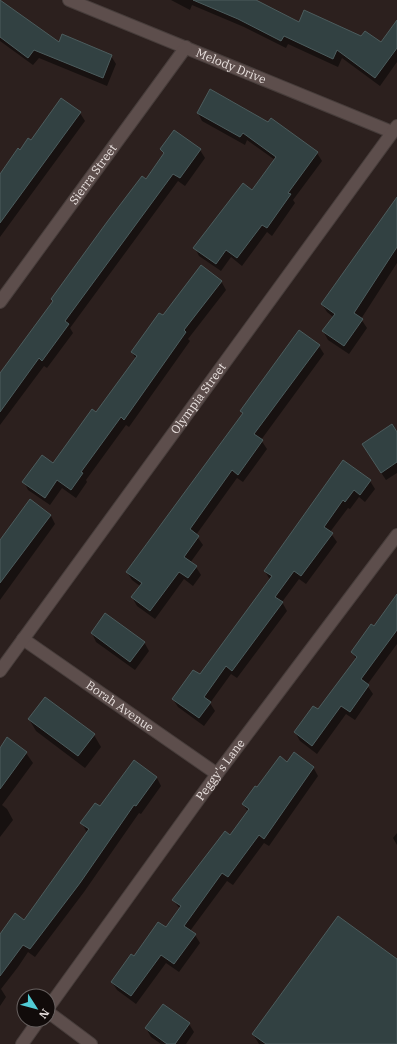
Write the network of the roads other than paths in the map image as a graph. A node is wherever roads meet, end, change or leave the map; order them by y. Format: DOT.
graph roads {
  1 [pos="69,0"];
  2 [pos="186,47"];
  3 [pos="395,129"];
  4 [pos="0,302"];
  5 [pos="397,535"];
  6 [pos="23,639"];
  7 [pos="0,671"];
  8 [pos="217,774"];
  9 [pos="56,997"];
  10 [pos="56,1018"];
  11 [pos="33,1028"];
  12 [pos="22,1044"];
  13 [pos="91,1044"];
  1 -- 2 [label="street, Melody Drive"];
  2 -- 3 [label="street, Melody Drive"];
  2 -- 4 [label="street, Sierra Street"];
  3 -- 6 [label="street, Olympia Street"];
  5 -- 8 [label="street, Peggy's Lane"];
  6 -- 7 [label="street, Olympia Street"];
  6 -- 8 [label="street, Borah Avenue"];
  8 -- 9 [label="street, Peggy's Lane"];
  10 -- 13 [label="street"];
  11 -- 12 [label="street"];
}
